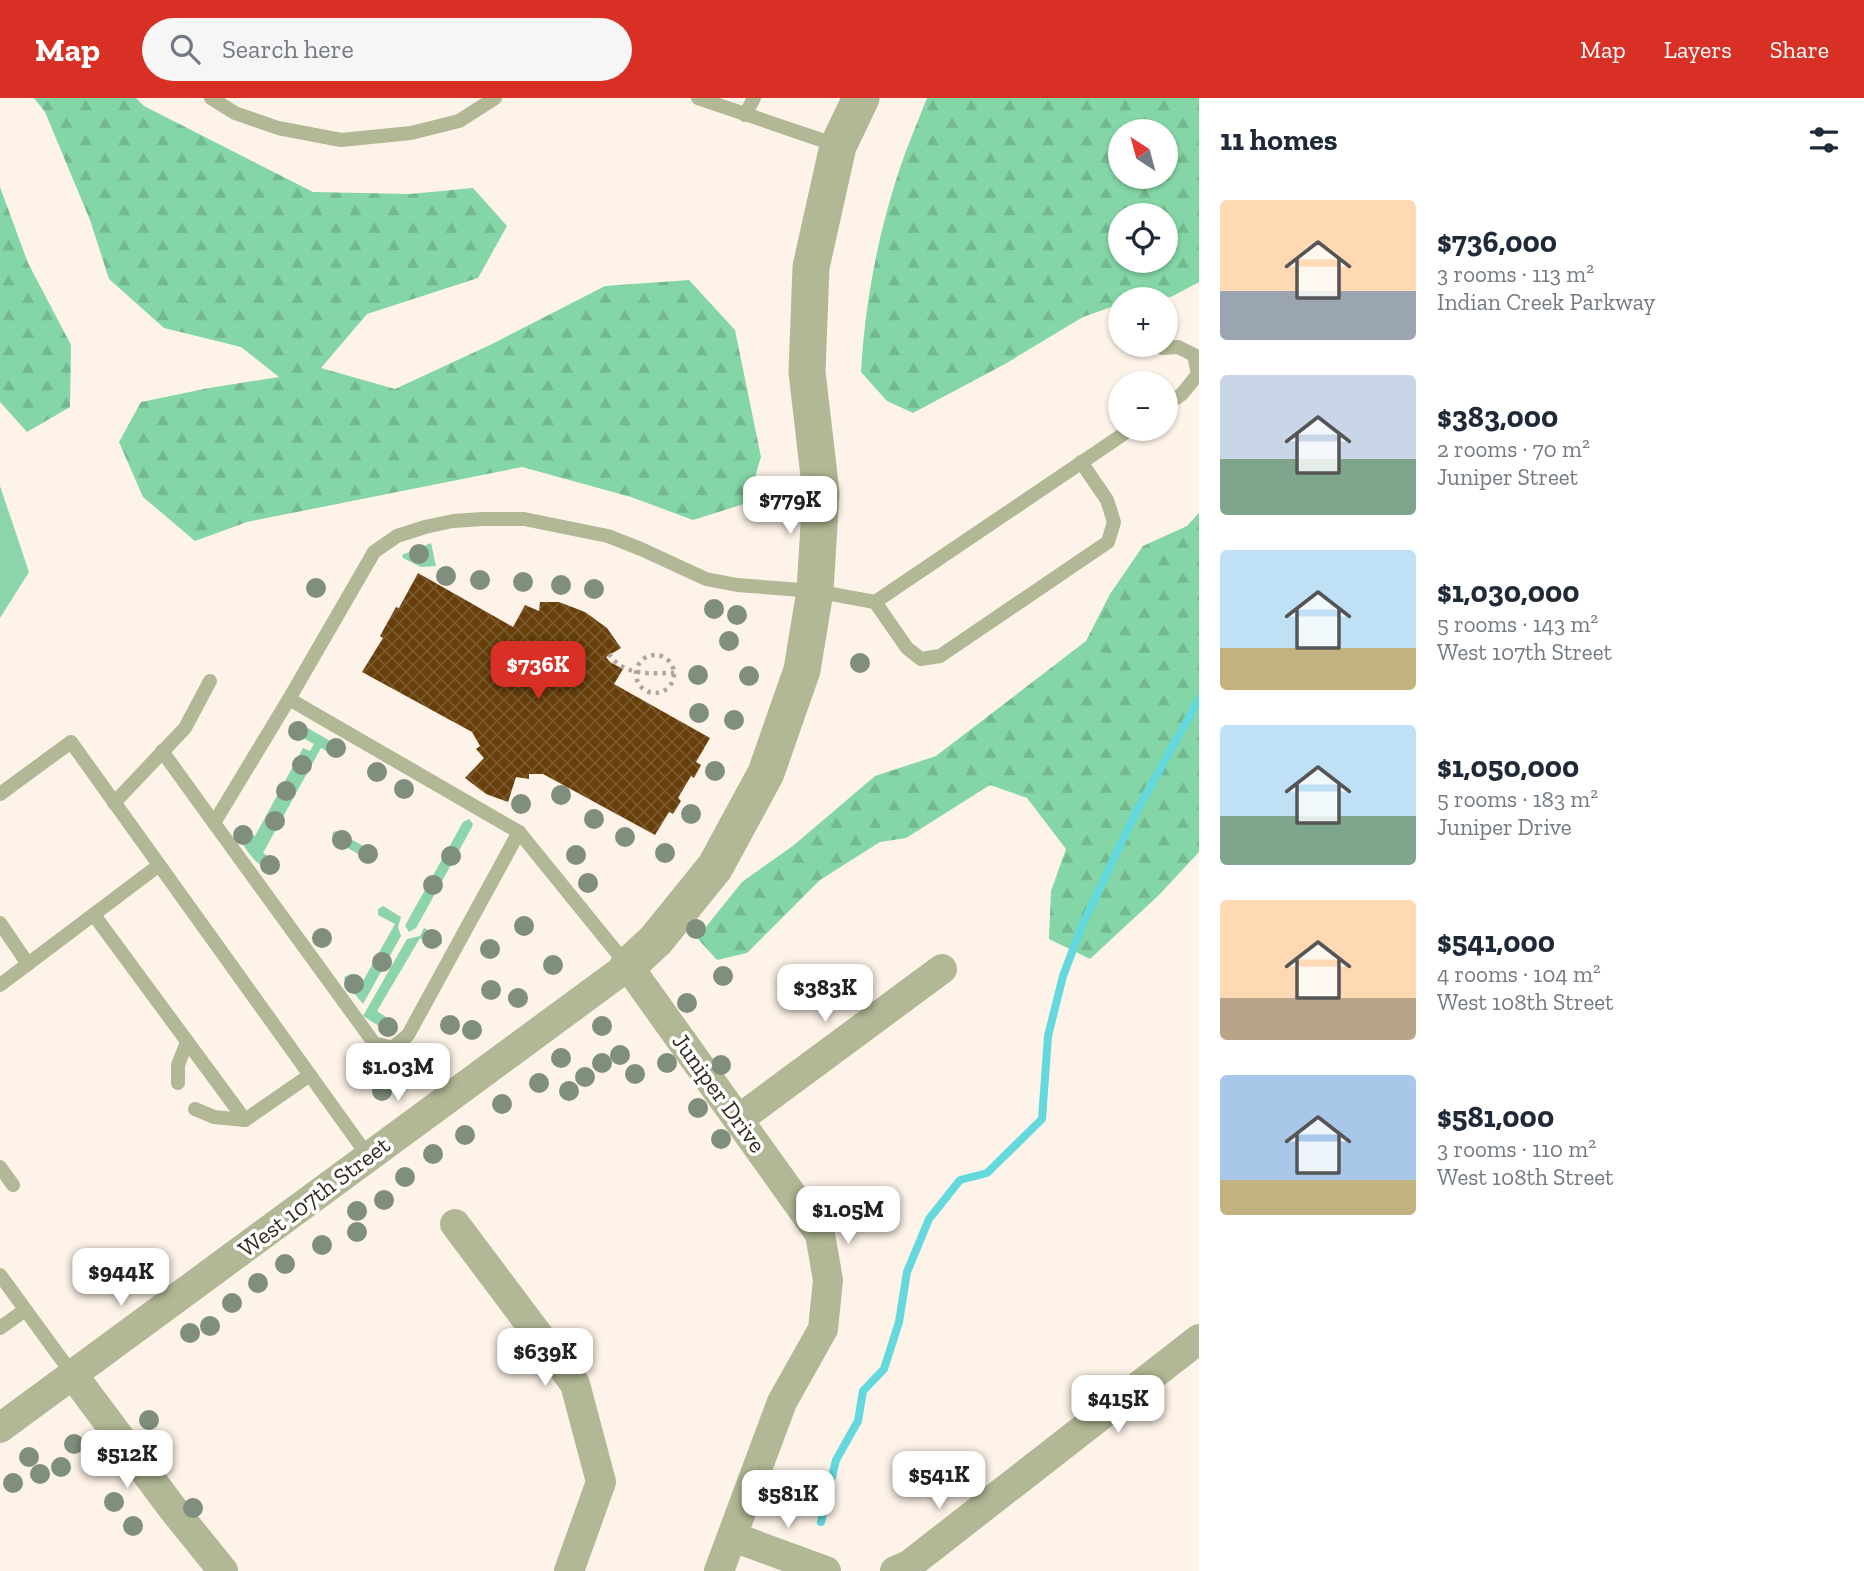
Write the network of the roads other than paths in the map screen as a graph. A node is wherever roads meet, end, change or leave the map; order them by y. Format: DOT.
graph roads {
  1 [pos="211,98"];
  2 [pos="495,98"];
  3 [pos="698,98"];
  4 [pos="754,98"];
  5 [pos="861,98"];
  6 [pos="745,116"];
  7 [pos="838,146"];
  8 [pos="1178,347"];
  9 [pos="1178,397"];
  10 [pos="1113,441"];
  11 [pos="1081,462"];
  12 [pos="816,591"];
  13 [pos="875,602"];
  14 [pos="210,681"];
  15 [pos="289,699"];
  16 [pos="162,751"];
  17 [pos="0,794"];
  18 [pos="114,803"];
  19 [pos="214,823"];
  20 [pos="519,832"];
  21 [pos="158,866"];
  22 [pos="94,915"];
  23 [pos="0,923"];
  24 [pos="28,964"];
  25 [pos="628,966"];
  26 [pos="942,969"];
  27 [pos="0,985"];
  28 [pos="187,1042"];
  29 [pos="310,1075"];
  30 [pos="178,1083"];
  31 [pos="195,1109"];
  32 [pos="738,1119"];
  33 [pos="244,1120"];
  34 [pos="368,1156"];
  35 [pos="0,1167"];
  36 [pos="13,1185"];
  37 [pos="454,1224"];
  38 [pos="0,1275"];
  39 [pos="25,1310"];
  40 [pos="0,1328"];
  41 [pos="1199,1339"];
  42 [pos="73,1376"];
  43 [pos="0,1428"];
  44 [pos="733,1537"];
  45 [pos="223,1571"];
  46 [pos="569,1571"];
  47 [pos="719,1571"];
  48 [pos="826,1571"];
  49 [pos="895,1571"];
  1 -- 2 [label="lane"];
  3 -- 6 [label="lane"];
  4 -- 6 [label="lane"];
  5 -- 7 [label="street"];
  6 -- 7 [label="lane"];
  7 -- 12 [label="street"];
  8 -- 9 [label="lane"];
  10 -- 11 [label="lane"];
  11 -- 13 [label="lane"];
  11 -- 13 [label="lane"];
  12 -- 13 [label="lane"];
  12 -- 15 [label="lane"];
  12 -- 25 [label="street"];
  14 -- 16 [label="lane"];
  15 -- 19 [label="lane"];
  15 -- 20 [label="lane"];
  16 -- 18 [label="lane"];
  16 -- 19 [label="lane"];
  17 -- 18 [label="lane"];
  18 -- 21 [label="lane"];
  19 -- 20 [label="lane"];
  20 -- 25 [label="lane"];
  21 -- 22 [label="lane"];
  21 -- 29 [label="lane"];
  22 -- 24 [label="lane"];
  22 -- 28 [label="lane"];
  23 -- 24 [label="lane"];
  24 -- 27 [label="lane"];
  25 -- 32 [label="street, Juniper Drive"];
  25 -- 34 [label="street, West 107th Street"];
  26 -- 32 [label="street"];
  28 -- 30 [label="lane"];
  28 -- 33 [label="lane"];
  29 -- 33 [label="lane"];
  29 -- 34 [label="lane"];
  31 -- 33 [label="lane"];
  32 -- 44 [label="street, Juniper Drive"];
  34 -- 42 [label="street, West 107th Street"];
  35 -- 36 [label="lane"];
  37 -- 46 [label="street"];
  38 -- 39 [label="lane"];
  39 -- 40 [label="lane"];
  39 -- 42 [label="lane"];
  41 -- 49 [label="street"];
  42 -- 43 [label="street, West 107th Street"];
  42 -- 45 [label="street"];
  44 -- 47 [label="street, Juniper Drive"];
  44 -- 48 [label="street"];
}
